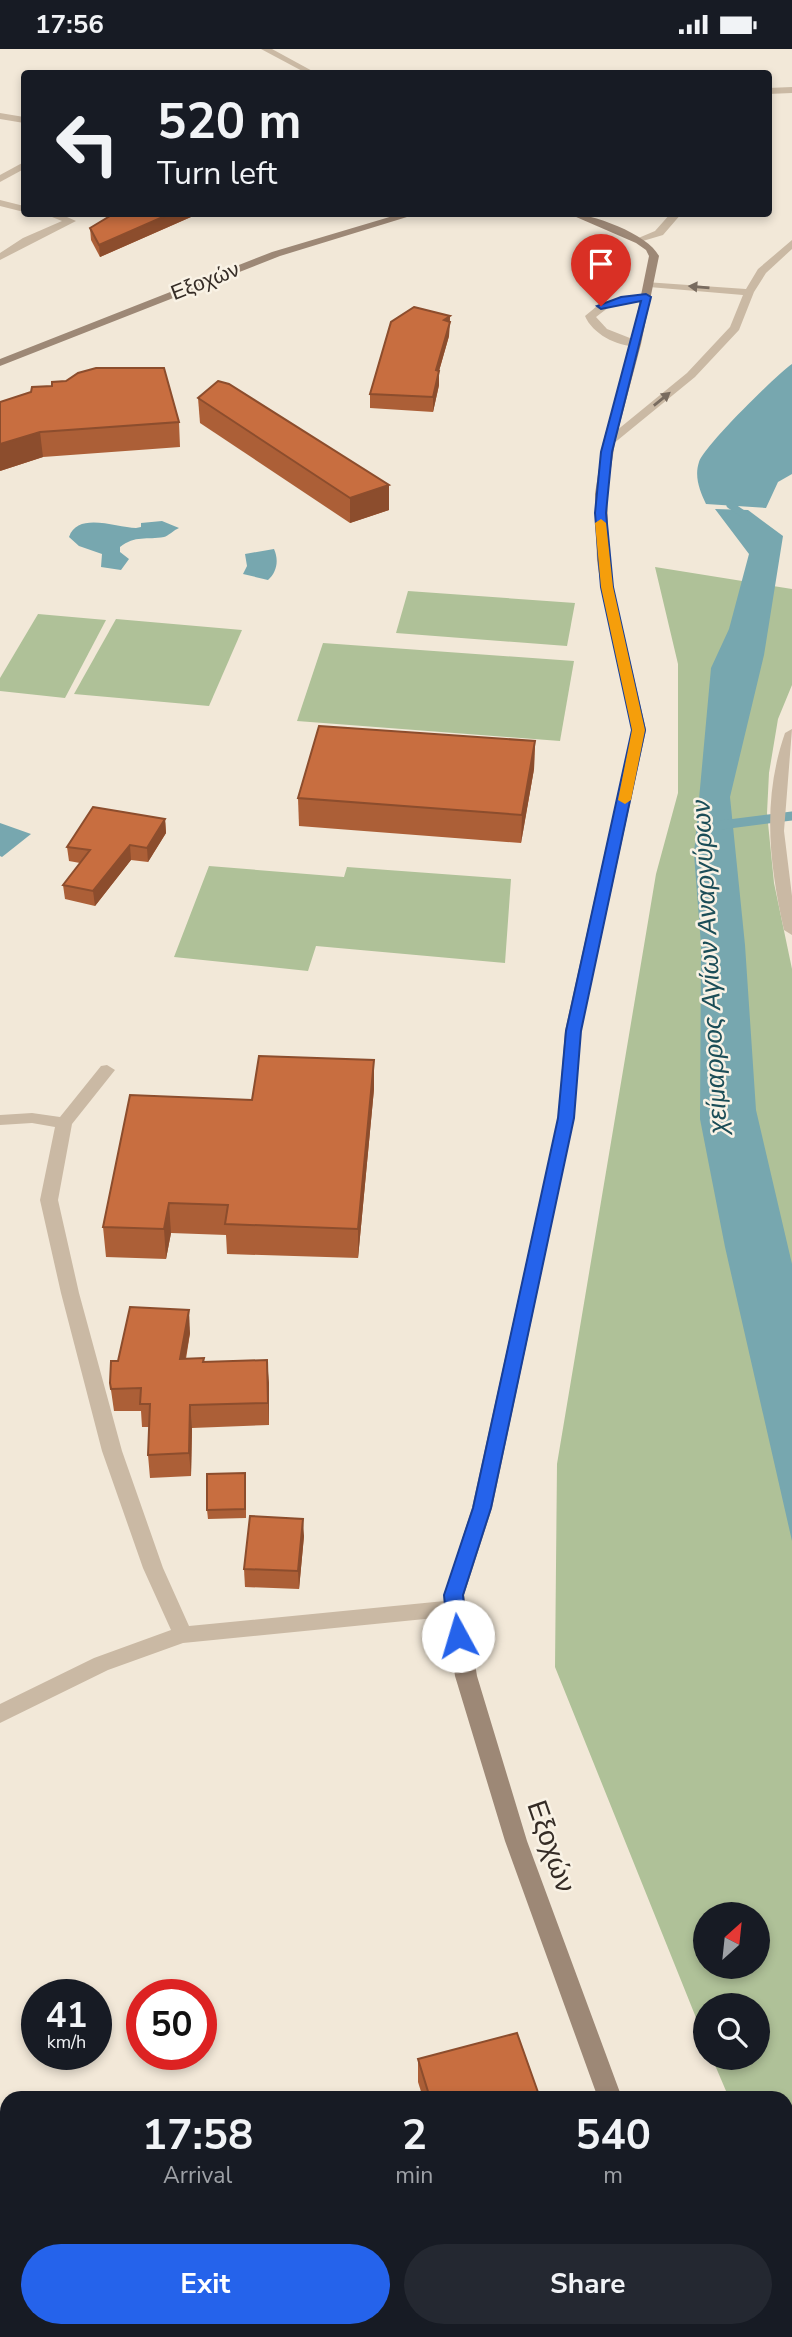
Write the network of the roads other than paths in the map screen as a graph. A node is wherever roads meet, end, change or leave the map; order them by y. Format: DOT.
graph roads {
  1 [pos="265,49"];
  2 [pos="306,70"];
  3 [pos="792,90"];
  4 [pos="772,91"];
  5 [pos="0,115"];
  6 [pos="21,119"];
  7 [pos="21,167"];
  8 [pos="0,179"];
  9 [pos="0,203"];
  10 [pos="21,208"];
  11 [pos="59,217"];
  12 [pos="401,217"];
  13 [pos="582,217"];
  14 [pos="673,217"];
  15 [pos="640,241"];
  16 [pos="792,243"];
  17 [pos="0,257"];
  18 [pos="649,284"];
  19 [pos="749,292"];
  20 [pos="646,297"];
  21 [pos="636,344"];
  22 [pos="0,363"];
  23 [pos="609,442"];
  24 [pos="792,733"];
  25 [pos="792,930"];
  26 [pos="107,1070"];
  27 [pos="0,1120"];
  28 [pos="64,1123"];
  29 [pos="455,1608"];
  30 [pos="183,1635"];
  31 [pos="0,1714"];
  32 [pos="607,2091"];
  1 -- 2 [label="street"];
  3 -- 4 [label="street"];
  5 -- 6 [label="street"];
  7 -- 8 [label="street"];
  9 -- 10 [label="street"];
  11 -- 17 [label="street"];
  12 -- 22 [label="main road, Εξοχών"];
  13 -- 15 [label="main road"];
  14 -- 15 [label="street"];
  15 -- 18 [label="main road, Εξοχών"];
  16 -- 19 [label="street"];
  19 -- 18 [label="street, one-way"];
  18 -- 20 [label="main road, Εξοχών"];
  23 -- 19 [label="street, one-way"];
  20 -- 21 [label="main road, Εξοχών"];
  20 -- 21 [label="street"];
  21 -- 23 [label="main road, Εξοχών"];
  23 -- 29 [label="main road, Εξοχών"];
  24 -- 25 [label="street"];
  26 -- 28 [label="street"];
  27 -- 28 [label="street"];
  28 -- 30 [label="street"];
  29 -- 30 [label="street"];
  29 -- 32 [label="main road, Εξοχών"];
  30 -- 31 [label="street"];
}
